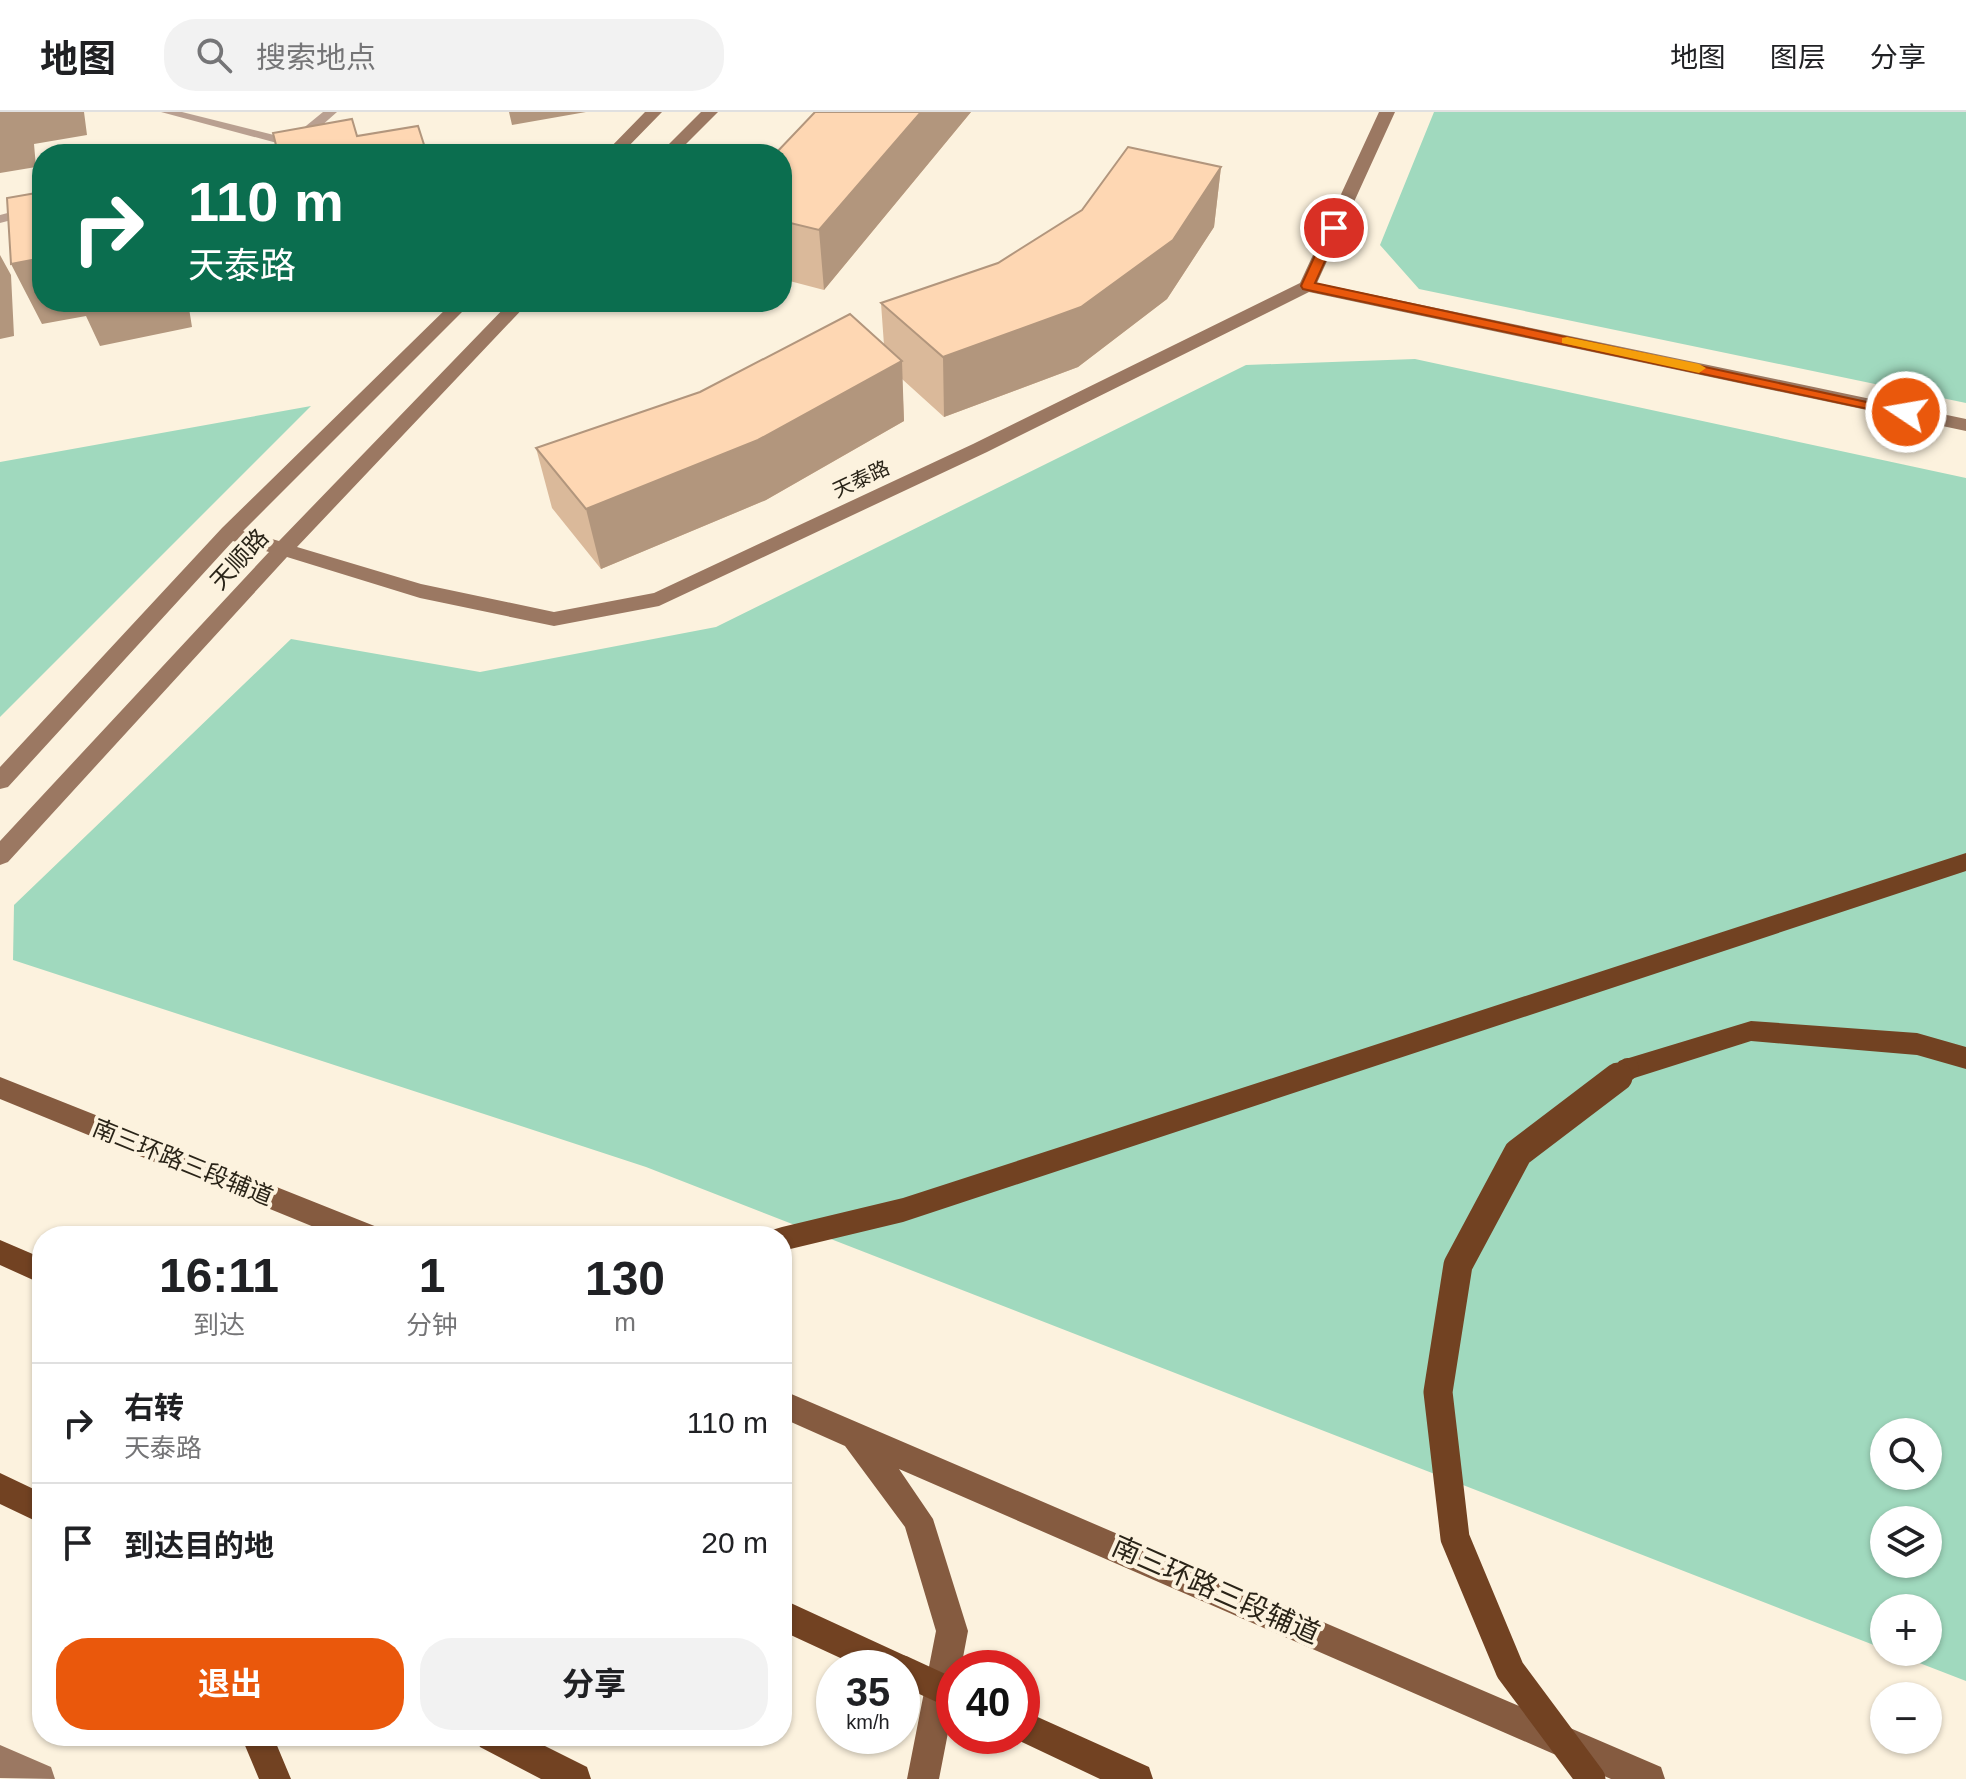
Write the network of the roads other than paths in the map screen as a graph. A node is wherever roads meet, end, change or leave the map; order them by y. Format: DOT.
graph roads {
  1 [pos="167,112"];
  2 [pos="331,112"];
  3 [pos="654,112"];
  4 [pos="710,112"];
  5 [pos="1387,112"];
  6 [pos="293,143"];
  7 [pos="289,144"];
  8 [pos="297,144"];
  9 [pos="622,144"];
  10 [pos="677,144"];
  11 [pos="32,211"];
  12 [pos="0,219"];
  13 [pos="1307,286"];
  14 [pos="453,312"];
  15 [pos="510,312"];
  16 [pos="1966,425"];
  17 [pos="229,533"];
  18 [pos="284,548"];
  19 [pos="0,781"];
  20 [pos="0,856"];
  21 [pos="1966,862"];
  22 [pos="1966,1058"];
  23 [pos="0,1088"];
  24 [pos="342,1226"];
  25 [pos="792,1237"];
  26 [pos="0,1252"];
  27 [pos="32,1266"];
  28 [pos="792,1408"];
  29 [pos="853,1433"];
  30 [pos="0,1488"];
  31 [pos="32,1504"];
  32 [pos="792,1620"];
  33 [pos="858,1650"];
  34 [pos="1040,1734"];
  35 [pos="261,1746"];
  36 [pos="511,1746"];
  37 [pos="0,1761"];
  38 [pos="39,1779"];
  39 [pos="275,1779"];
  40 [pos="575,1779"];
  41 [pos="923,1779"];
  42 [pos="1137,1779"];
  43 [pos="1591,1779"];
  44 [pos="1649,1779"];
  1 -- 6 [label="lane"];
  2 -- 6 [label="lane"];
  3 -- 9 [label="street"];
  4 -- 10 [label="street"];
  5 -- 13 [label="street"];
  6 -- 7 [label="lane"];
  6 -- 8 [label="lane"];
  11 -- 12 [label="lane"];
  13 -- 16 [label="street"];
  13 -- 18 [label="street, 天泰路"];
  14 -- 17 [label="street, 天顺路"];
  15 -- 18 [label="street, 天顺路"];
  17 -- 18 [label="street, 天泰路"];
  17 -- 19 [label="street, 天顺路"];
  18 -- 20 [label="street, 天顺路"];
  21 -- 25 [label="highway"];
  22 -- 43 [label="highway, bridge"];
  23 -- 24 [label="main road, 南三环路三段辅道"];
  26 -- 27 [label="highway"];
  28 -- 29 [label="main road, 南三环路三段辅道"];
  29 -- 41 [label="main road"];
  29 -- 44 [label="main road, 南三环路三段辅道"];
  30 -- 31 [label="highway"];
  32 -- 33 [label="highway"];
  34 -- 42 [label="highway"];
  35 -- 39 [label="highway"];
  36 -- 40 [label="highway"];
  37 -- 38 [label="street"];
}
